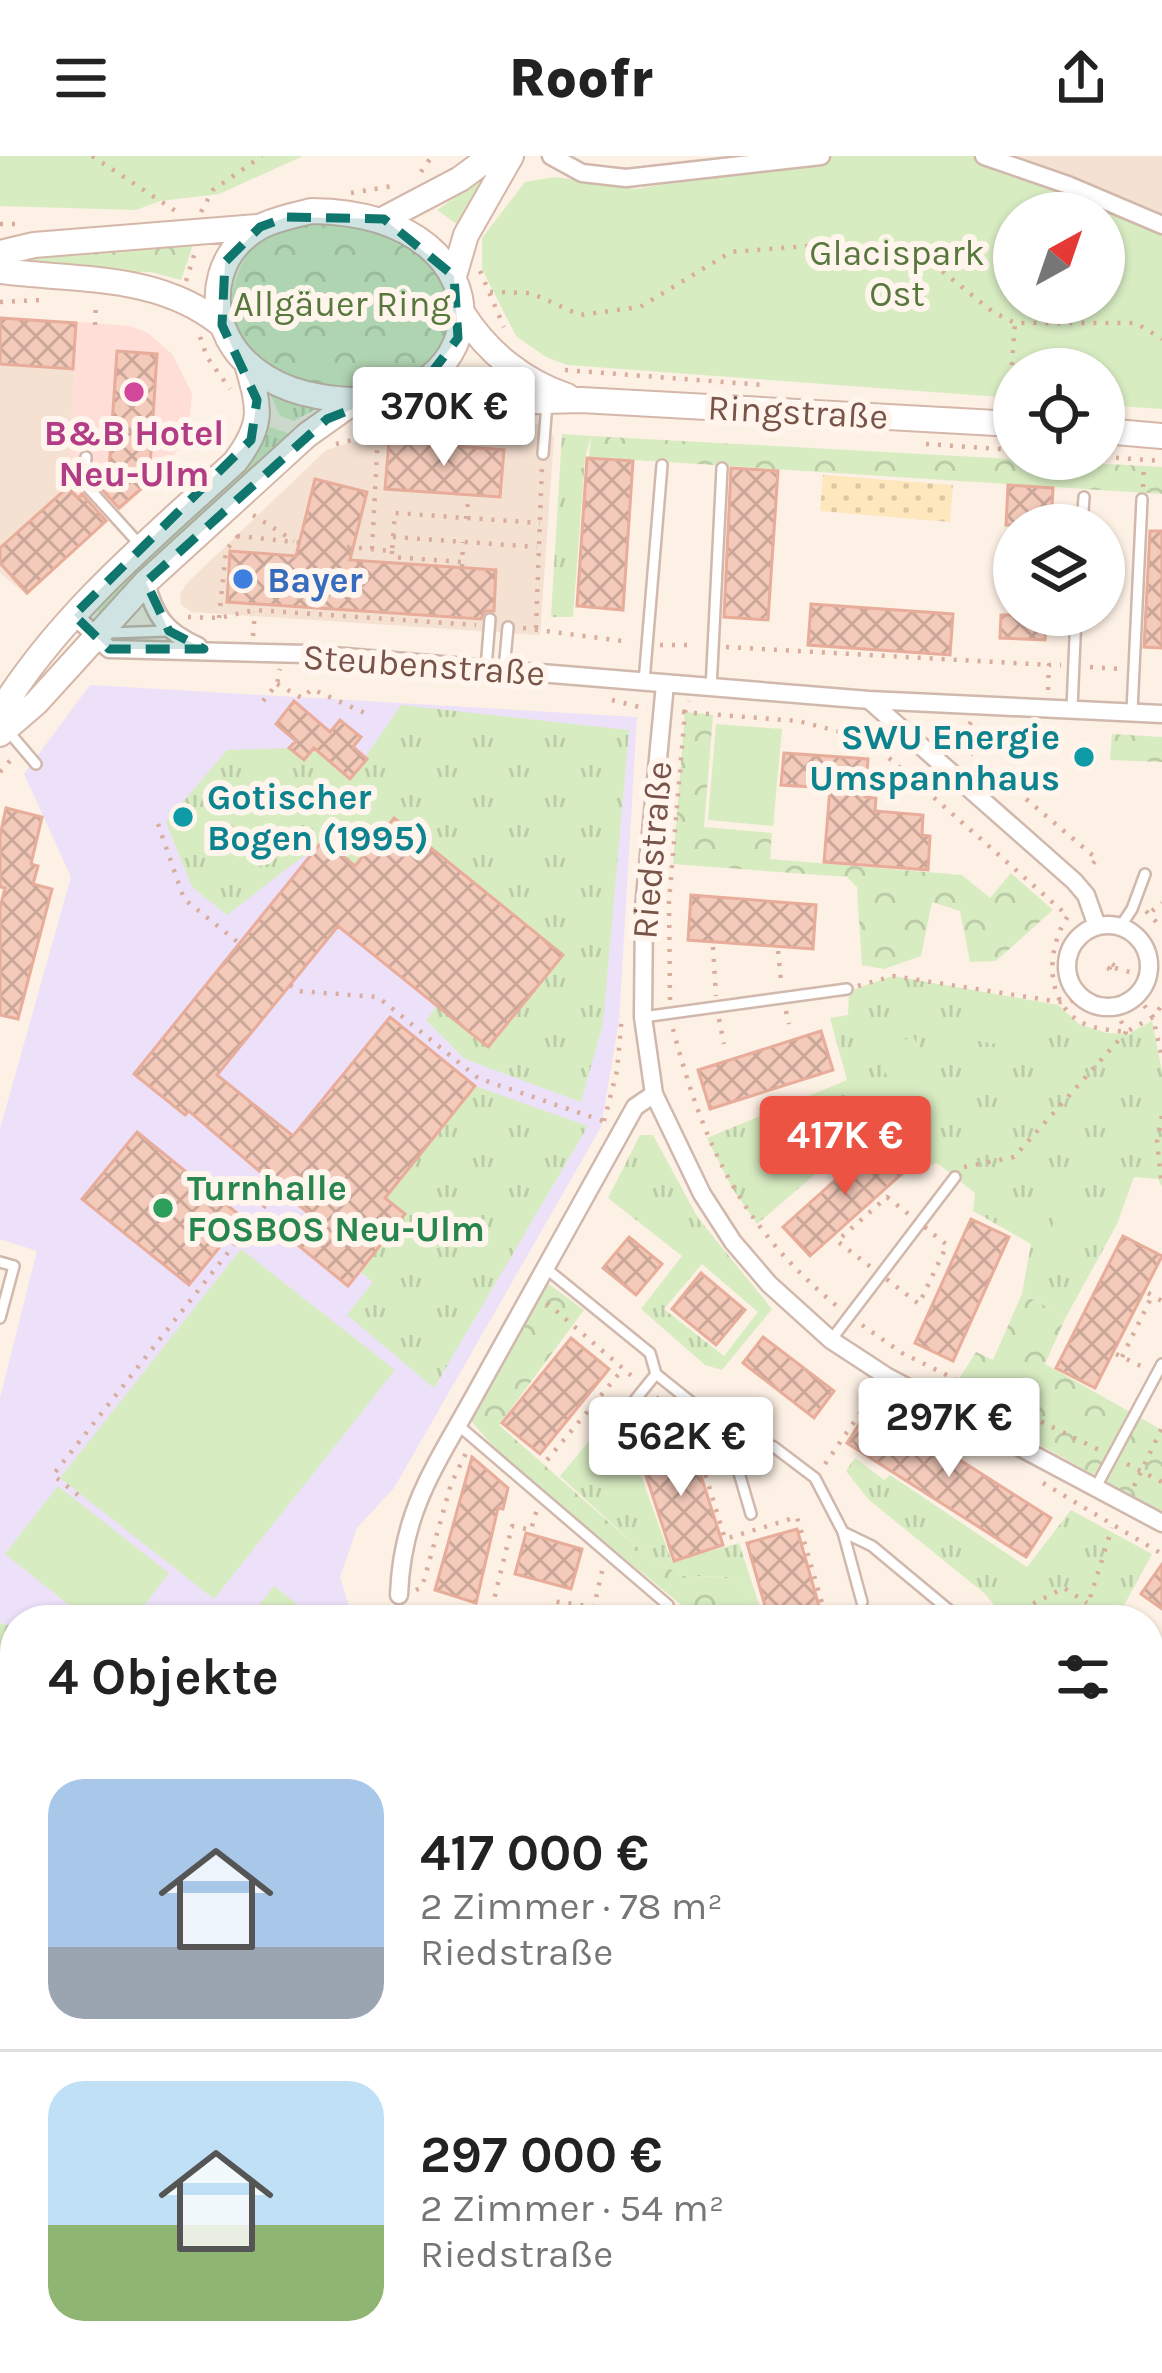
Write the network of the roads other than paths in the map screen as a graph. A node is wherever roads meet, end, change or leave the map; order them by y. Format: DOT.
graph roads {
  1 [pos="490,156"];
  2 [pos="511,156"];
  3 [pos="550,156"];
  4 [pos="821,156"];
  5 [pos="984,156"];
  6 [pos="384,219"];
  7 [pos="1162,225"];
  8 [pos="260,227"];
  9 [pos="0,253"];
  10 [pos="0,271"];
  11 [pos="454,276"];
  12 [pos="463,314"];
  13 [pos="210,330"];
  14 [pos="247,364"];
  15 [pos="410,390"];
  16 [pos="581,400"];
  17 [pos="352,403"];
  18 [pos="547,403"];
  19 [pos="993,423"];
  20 [pos="1125,433"];
  21 [pos="1162,436"];
  22 [pos="543,454"];
  23 [pos="86,457"];
  24 [pos="662,465"];
  25 [pos="722,468"];
  26 [pos="1084,497"];
  27 [pos="1142,499"];
  28 [pos="1084,504"];
  29 [pos="142,547"];
  30 [pos="146,582"];
  31 [pos="74,615"];
  32 [pos="489,622"];
  33 [pos="173,623"];
  34 [pos="508,627"];
  35 [pos="95,634"];
  36 [pos="1075,636"];
  37 [pos="204,650"];
  38 [pos="495,669"];
  39 [pos="644,682"];
  40 [pos="665,684"];
  41 [pos="711,688"];
  42 [pos="869,700"];
  43 [pos="1072,708"];
  44 [pos="1132,711"];
  45 [pos="1162,713"];
  46 [pos="2,725"];
  47 [pos="36,764"];
  48 [pos="1144,874"];
  49 [pos="1097,926"];
  50 [pos="1120,927"];
  51 [pos="847,989"];
  52 [pos="643,1017"];
  53 [pos="653,1094"];
  54 [pos="955,1177"];
  55 [pos="0,1262"];
  56 [pos="543,1266"];
  57 [pos="0,1318"];
  58 [pos="831,1340"];
  59 [pos="1159,1369"];
  60 [pos="656,1374"];
  61 [pos="458,1425"];
  62 [pos="725,1428"];
  63 [pos="602,1442"];
  64 [pos="1096,1487"];
  65 [pos="751,1514"];
  66 [pos="1162,1523"];
  67 [pos="843,1532"];
  68 [pos="399,1595"];
  69 [pos="862,1602"];
  70 [pos="668,1605"];
  71 [pos="943,1605"];
  1 -- 6 [label="main road"];
  2 -- 11 [label="main road"];
  3 -- 4 [label="street"];
  5 -- 7 [label="street"];
  6 -- 8 [label="main road"];
  6 -- 11 [label="main road"];
  8 -- 9 [label="main road"];
  8 -- 13 [label="main road"];
  10 -- 13 [label="main road"];
  11 -- 12 [label="main road"];
  12 -- 15 [label="main road"];
  12 -- 16 [label="main road, Ringstraße"];
  13 -- 14 [label="main road"];
  14 -- 17 [label="main road"];
  14 -- 29 [label="main road"];
  15 -- 17 [label="main road"];
  15 -- 18 [label="main road, Ringstraße"];
  16 -- 18 [label="main road, Ringstraße"];
  16 -- 19 [label="main road, Ringstraße"];
  17 -- 30 [label="main road"];
  18 -- 22 [label="lane"];
  20 -- 21 [label="main road"];
  23 -- 29 [label="lane"];
  24 -- 39 [label="lane"];
  25 -- 41 [label="lane"];
  26 -- 28 [label="lane"];
  27 -- 44 [label="lane"];
  29 -- 31 [label="main road"];
  30 -- 33 [label="street"];
  30 -- 35 [label="main road"];
  31 -- 35 [label="street, Steubenstraße"];
  31 -- 46 [label="main road"];
  32 -- 38 [label="lane"];
  33 -- 35 [label="lane"];
  33 -- 37 [label="street, Steubenstraße"];
  34 -- 38 [label="lane"];
  35 -- 37 [label="street, Steubenstraße"];
  35 -- 46 [label="main road"];
  36 -- 43 [label="lane"];
  37 -- 38 [label="street, Steubenstraße"];
  38 -- 39 [label="street, Steubenstraße"];
  39 -- 40 [label="street, Steubenstraße"];
  40 -- 41 [label="street, Steubenstraße"];
  40 -- 52 [label="street, Riedstraße"];
  41 -- 42 [label="street, Steubenstraße"];
  42 -- 43 [label="street, Steubenstraße"];
  42 -- 49 [label="street"];
  43 -- 44 [label="street, Steubenstraße"];
  44 -- 45 [label="street, Steubenstraße"];
  46 -- 47 [label="lane"];
  48 -- 50 [label="lane"];
  49 -- 50 [label="street"];
  49 -- 50 [label="street"];
  51 -- 52 [label="lane"];
  52 -- 53 [label="street, Riedstraße"];
  53 -- 56 [label="street"];
  53 -- 58 [label="street, Riedstraße"];
  54 -- 58 [label="lane"];
  55 -- 57 [label="lane"];
  56 -- 60 [label="lane"];
  56 -- 61 [label="street"];
  58 -- 64 [label="street, Riedstraße"];
  59 -- 64 [label="lane"];
  60 -- 62 [label="lane"];
  60 -- 63 [label="lane"];
  61 -- 68 [label="street"];
  61 -- 70 [label="lane"];
  62 -- 65 [label="lane"];
  62 -- 67 [label="lane"];
  64 -- 66 [label="street, Riedstraße"];
  67 -- 69 [label="lane"];
  67 -- 71 [label="lane"];
}
